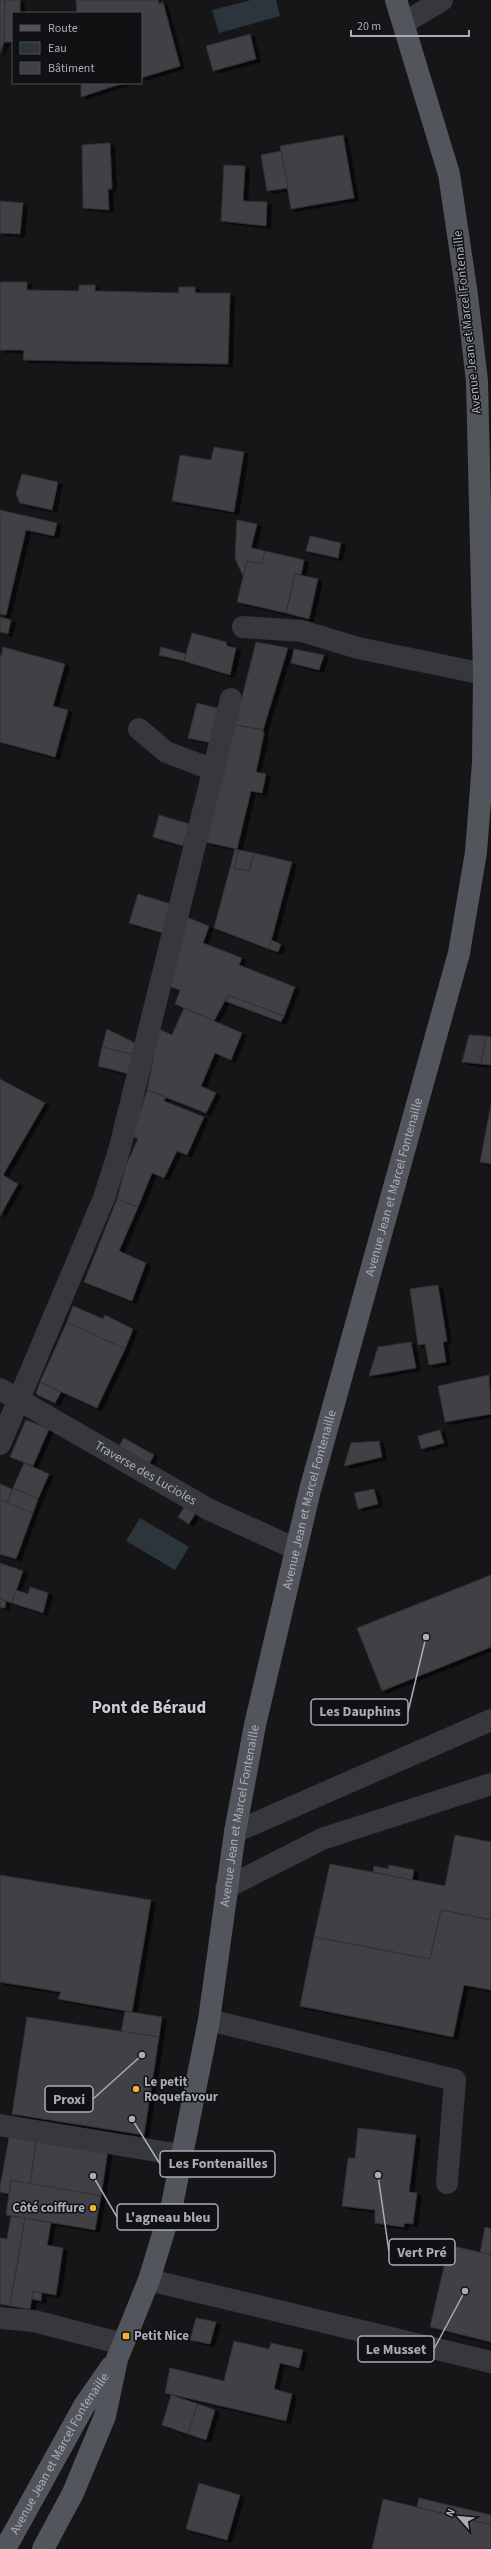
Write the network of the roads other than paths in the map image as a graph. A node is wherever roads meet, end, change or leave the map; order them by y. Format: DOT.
graph roads {
  1 [pos="396,0"];
  2 [pos="442,0"];
  3 [pos="404,23"];
  4 [pos="484,402"];
  5 [pos="243,627"];
  6 [pos="484,674"];
  7 [pos="231,699"];
  8 [pos="139,729"];
  9 [pos="214,770"];
  10 [pos="9,1395"];
  11 [pos="0,1444"];
  12 [pos="296,1549"];
  13 [pos="491,1720"];
  14 [pos="491,1784"];
  15 [pos="235,1832"];
  16 [pos="226,1888"];
  17 [pos="209,2020"];
  18 [pos="0,2125"];
  19 [pos="181,2156"];
  20 [pos="447,2183"];
  21 [pos="149,2280"];
  22 [pos="0,2318"];
  23 [pos="120,2352"];
  24 [pos="491,2362"];
  25 [pos="6,2549"];
  26 [pos="43,2549"];
  1 -- 3 [label="main road, Avenue Jean et Marcel Fontenaille"];
  2 -- 3 [label="street"];
  3 -- 4 [label="main road, Avenue Jean et Marcel Fontenaille"];
  4 -- 6 [label="main road, Avenue Jean et Marcel Fontenaille"];
  5 -- 6 [label="street"];
  6 -- 12 [label="main road, Avenue Jean et Marcel Fontenaille"];
  7 -- 9 [label="street"];
  8 -- 9 [label="street"];
  9 -- 10 [label="street"];
  10 -- 11 [label="street"];
  10 -- 12 [label="street, Traverse des Lucioles"];
  12 -- 15 [label="main road, Avenue Jean et Marcel Fontenaille"];
  13 -- 15 [label="street"];
  14 -- 16 [label="street"];
  15 -- 16 [label="main road, Avenue Jean et Marcel Fontenaille"];
  16 -- 17 [label="main road, Avenue Jean et Marcel Fontenaille"];
  17 -- 19 [label="main road, Avenue Jean et Marcel Fontenaille"];
  17 -- 20 [label="street"];
  18 -- 19 [label="street"];
  19 -- 21 [label="main road, Avenue Jean et Marcel Fontenaille"];
  21 -- 23 [label="main road, Avenue Jean et Marcel Fontenaille"];
  21 -- 24 [label="street"];
  22 -- 23 [label="street"];
  23 -- 25 [label="main road, Avenue Jean et Marcel Fontenaille"];
  23 -- 26 [label="main road, Avenue Jean et Marcel Fontenaille"];
}
